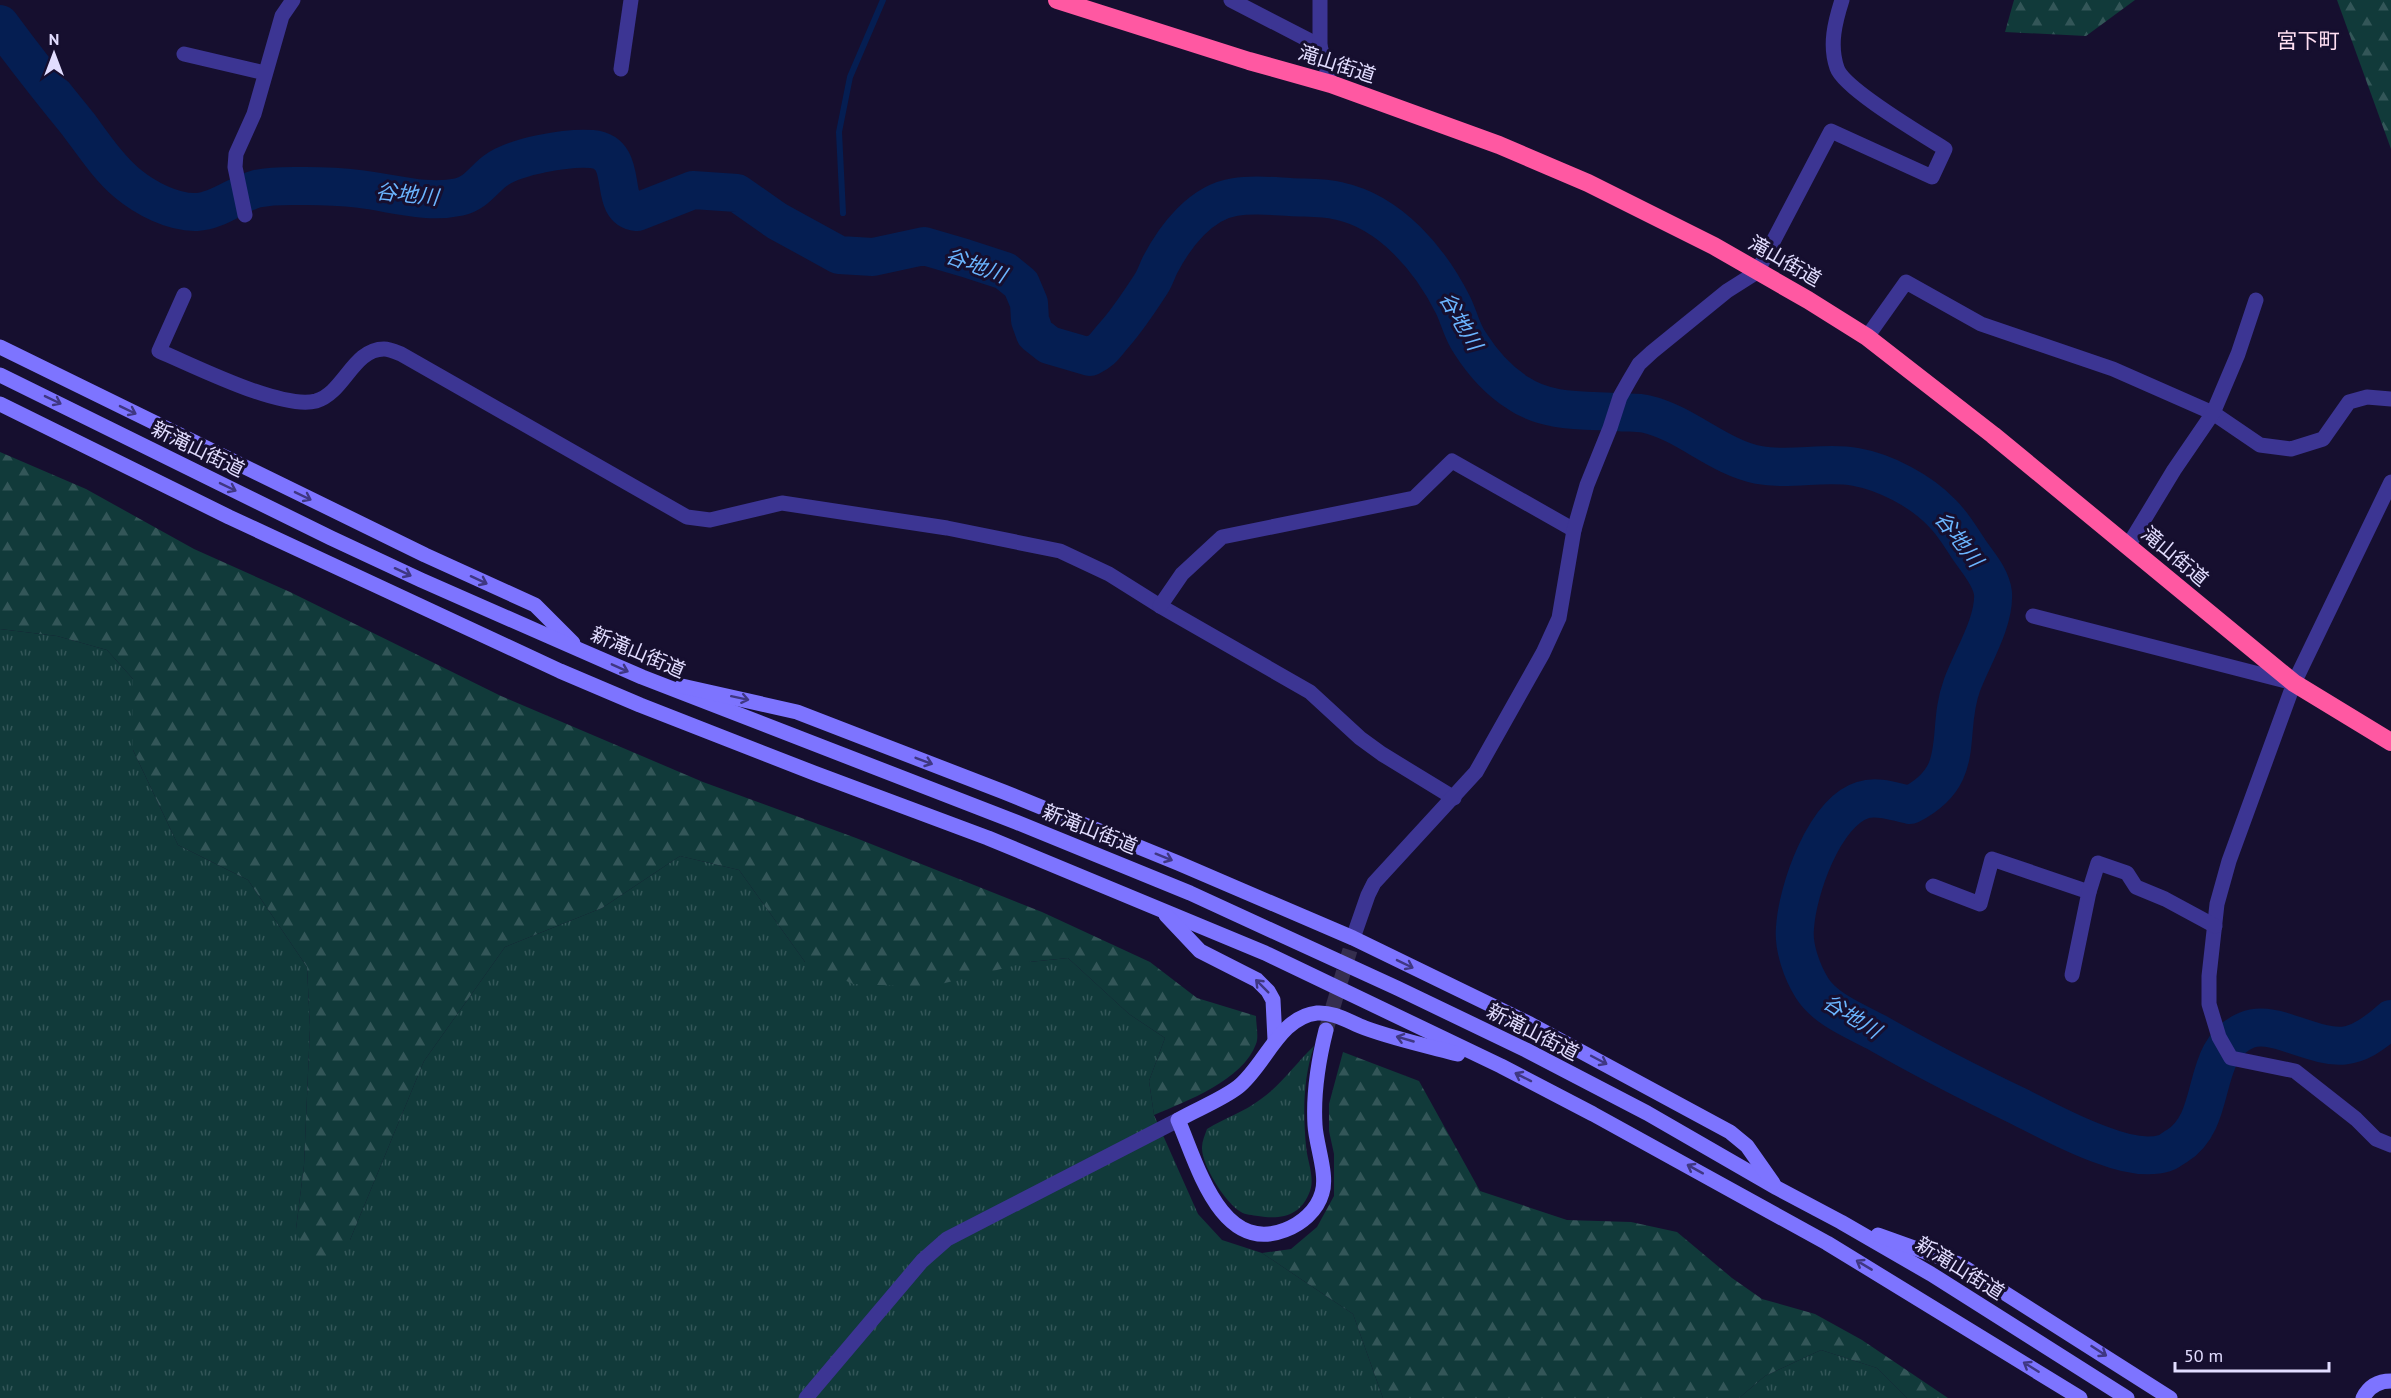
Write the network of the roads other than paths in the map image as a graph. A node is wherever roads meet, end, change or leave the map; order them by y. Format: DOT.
graph roads {
  1 [pos="293,0"];
  2 [pos="631,0"];
  3 [pos="1058,0"];
  4 [pos="1231,0"];
  5 [pos="1320,0"];
  6 [pos="1842,0"];
  7 [pos="1320,46"];
  8 [pos="184,54"];
  9 [pos="621,69"];
  10 [pos="265,73"];
  11 [pos="1331,84"];
  12 [pos="245,215"];
  13 [pos="1757,272"];
  14 [pos="184,295"];
  15 [pos="2256,300"];
  16 [pos="1867,337"];
  17 [pos="0,347"];
  18 [pos="0,375"];
  19 [pos="2391,399"];
  20 [pos="0,404"];
  21 [pos="2212,413"];
  22 [pos="2391,482"];
  23 [pos="1574,530"];
  24 [pos="2128,546"];
  25 [pos="1160,606"];
  26 [pos="2033,616"];
  27 [pos="580,650"];
  28 [pos="642,677"];
  29 [pos="2294,683"];
  30 [pos="2391,742"];
  31 [pos="1454,798"];
  32 [pos="1933,886"];
  33 [pos="2089,892"];
  34 [pos="1161,910"];
  35 [pos="2215,926"];
  36 [pos="1351,944"];
  37 [pos="2072,975"];
  38 [pos="1326,1030"];
  39 [pos="1275,1040"];
  40 [pos="1501,1066"];
  41 [pos="1178,1120"];
  42 [pos="2391,1145"];
  43 [pos="1777,1188"];
  44 [pos="1841,1222"];
  45 [pos="2391,1381"];
  46 [pos="806,1398"];
  47 [pos="2080,1398"];
  48 [pos="2127,1398"];
  49 [pos="2170,1398"];
  50 [pos="2363,1398"];
  1 -- 10 [label="street"];
  2 -- 9 [label="street"];
  3 -- 11 [label="highway, 滝山街道"];
  4 -- 7 [label="street"];
  5 -- 7 [label="street"];
  6 -- 13 [label="street"];
  7 -- 11 [label="street"];
  8 -- 10 [label="street"];
  10 -- 12 [label="street"];
  11 -- 13 [label="highway, 滝山街道"];
  13 -- 16 [label="highway, 滝山街道"];
  13 -- 23 [label="street"];
  14 -- 25 [label="street"];
  15 -- 21 [label="street"];
  16 -- 21 [label="street"];
  16 -- 24 [label="highway, 滝山街道"];
  17 -- 27 [label="main road, one-way"];
  18 -- 27 [label="main road, 新滝山街道, one-way"];
  19 -- 21 [label="street"];
  20 -- 34 [label="main road"];
  21 -- 24 [label="street"];
  22 -- 29 [label="street"];
  23 -- 25 [label="street"];
  23 -- 31 [label="street"];
  24 -- 29 [label="highway, 滝山街道"];
  25 -- 31 [label="street"];
  26 -- 29 [label="street"];
  27 -- 28 [label="main road, 新滝山街道, one-way"];
  28 -- 36 [label="main road, one-way"];
  28 -- 43 [label="main road, 新滝山街道"];
  29 -- 30 [label="highway, 滝山街道"];
  29 -- 35 [label="street"];
  31 -- 36 [label="street"];
  32 -- 33 [label="street"];
  33 -- 35 [label="street"];
  33 -- 37 [label="street"];
  39 -- 34 [label="main road, one-way"];
  34 -- 40 [label="main road"];
  35 -- 42 [label="street"];
  36 -- 43 [label="main road, one-way"];
  38 -- 41 [label="main road"];
  40 -- 39 [label="main road, one-way"];
  39 -- 41 [label="main road"];
  47 -- 40 [label="main road, one-way"];
  41 -- 46 [label="street"];
  43 -- 44 [label="main road, 新滝山街道"];
  44 -- 48 [label="main road, 新滝山街道"];
  44 -- 49 [label="main road, one-way"];
  45 -- 50 [label="main road"];
}
